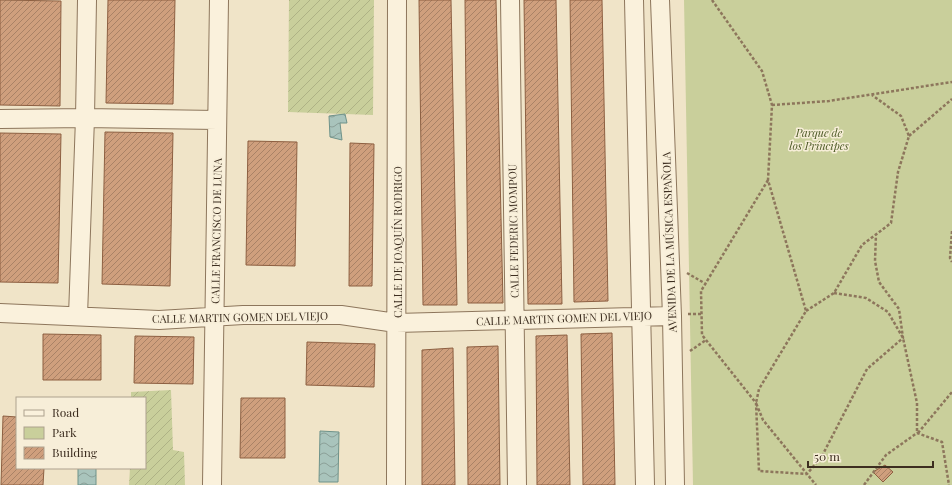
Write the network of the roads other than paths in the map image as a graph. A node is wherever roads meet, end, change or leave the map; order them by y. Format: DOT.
graph roads {
  1 [pos="87,0"];
  2 [pos="219,0"];
  3 [pos="397,0"];
  4 [pos="510,0"];
  5 [pos="634,0"];
  6 [pos="660,0"];
  7 [pos="85,118"];
  8 [pos="0,119"];
  9 [pos="217,120"];
  10 [pos="0,313"];
  11 [pos="678,315"];
  12 [pos="78,316"];
  13 [pos="215,316"];
  14 [pos="642,316"];
  15 [pos="514,320"];
  16 [pos="396,323"];
  17 [pos="212,485"];
  18 [pos="396,485"];
  19 [pos="517,485"];
  20 [pos="645,485"];
  21 [pos="676,485"];
  1 -- 7 [label="street"];
  2 -- 9 [label="street, CALLE FRANCISCO DE LUNA"];
  3 -- 16 [label="street, CALLE DE JOAQUÍN RODRIGO"];
  4 -- 15 [label="street, CALLE FEDERIC MOMPOU"];
  5 -- 14 [label="street"];
  6 -- 11 [label="street, AVENIDA DE LA MÚSICA ESPAÑOLA"];
  7 -- 8 [label="street"];
  7 -- 9 [label="street"];
  7 -- 12 [label="street"];
  9 -- 13 [label="street, CALLE FRANCISCO DE LUNA"];
  10 -- 12 [label="street, CALLE MARTIN GOMEN DEL VIEJO"];
  11 -- 14 [label="street, CALLE MARTIN GOMEN DEL VIEJO"];
  11 -- 21 [label="street, AVENIDA DE LA MÚSICA ESPAÑOLA"];
  12 -- 13 [label="street, CALLE MARTIN GOMEN DEL VIEJO"];
  13 -- 16 [label="street, CALLE MARTIN GOMEN DEL VIEJO"];
  13 -- 17 [label="street, CALLE FRANCISCO DE LUNA"];
  14 -- 15 [label="street, CALLE MARTIN GOMEN DEL VIEJO"];
  14 -- 20 [label="street"];
  15 -- 16 [label="street, CALLE MARTIN GOMEN DEL VIEJO"];
  15 -- 19 [label="street, CALLE FEDERIC MOMPOU"];
  16 -- 18 [label="street, CALLE DE JOAQUÍN RODRIGO"];
}
